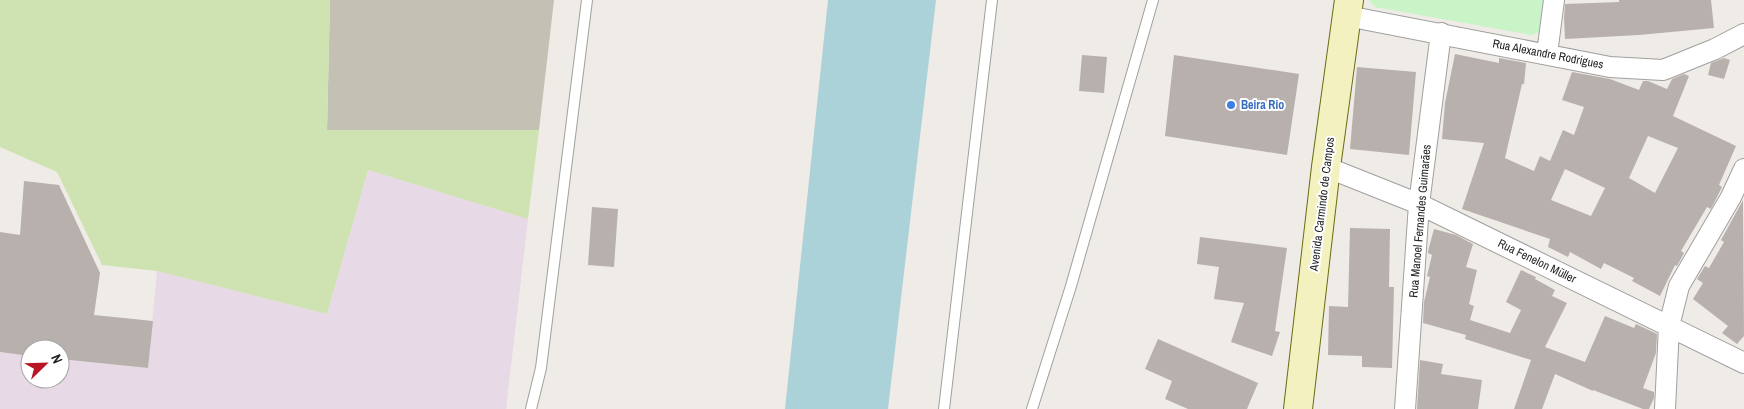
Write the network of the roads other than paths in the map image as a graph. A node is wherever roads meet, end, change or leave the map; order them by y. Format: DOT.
graph roads {
  1 [pos="587,0"];
  2 [pos="992,0"];
  3 [pos="1153,0"];
  4 [pos="1554,0"];
  5 [pos="1348,8"];
  6 [pos="1441,33"];
  7 [pos="1744,34"];
  8 [pos="1547,54"];
  9 [pos="1326,167"];
  10 [pos="1744,169"];
  11 [pos="1738,200"];
  12 [pos="1419,204"];
  13 [pos="1669,326"];
  14 [pos="1744,363"];
  15 [pos="1298,408"];
  16 [pos="531,409"];
  17 [pos="944,409"];
  18 [pos="1032,409"];
  19 [pos="1405,409"];
  20 [pos="1665,409"];
  1 -- 16 [label="lane"];
  2 -- 17 [label="lane"];
  3 -- 18 [label="lane"];
  4 -- 8 [label="street"];
  5 -- 6 [label="street, Rua Alexandre Rodrigues"];
  5 -- 9 [label="main road, Avenida Carmindo de Campos"];
  6 -- 8 [label="street, Rua Alexandre Rodrigues"];
  6 -- 12 [label="street, Rua Manoel Fernandes Guimarães"];
  7 -- 8 [label="street, Rua Alexandre Rodrigues"];
  9 -- 12 [label="street, Rua Fenelon Müller"];
  9 -- 15 [label="main road, Avenida Carmindo de Campos"];
  10 -- 11 [label="street"];
  11 -- 13 [label="street"];
  12 -- 13 [label="street, Rua Fenelon Müller"];
  12 -- 19 [label="street, Rua Manoel Fernandes Guimarães"];
  13 -- 14 [label="street, Rua Fenelon Müller"];
  13 -- 20 [label="street"];
}
